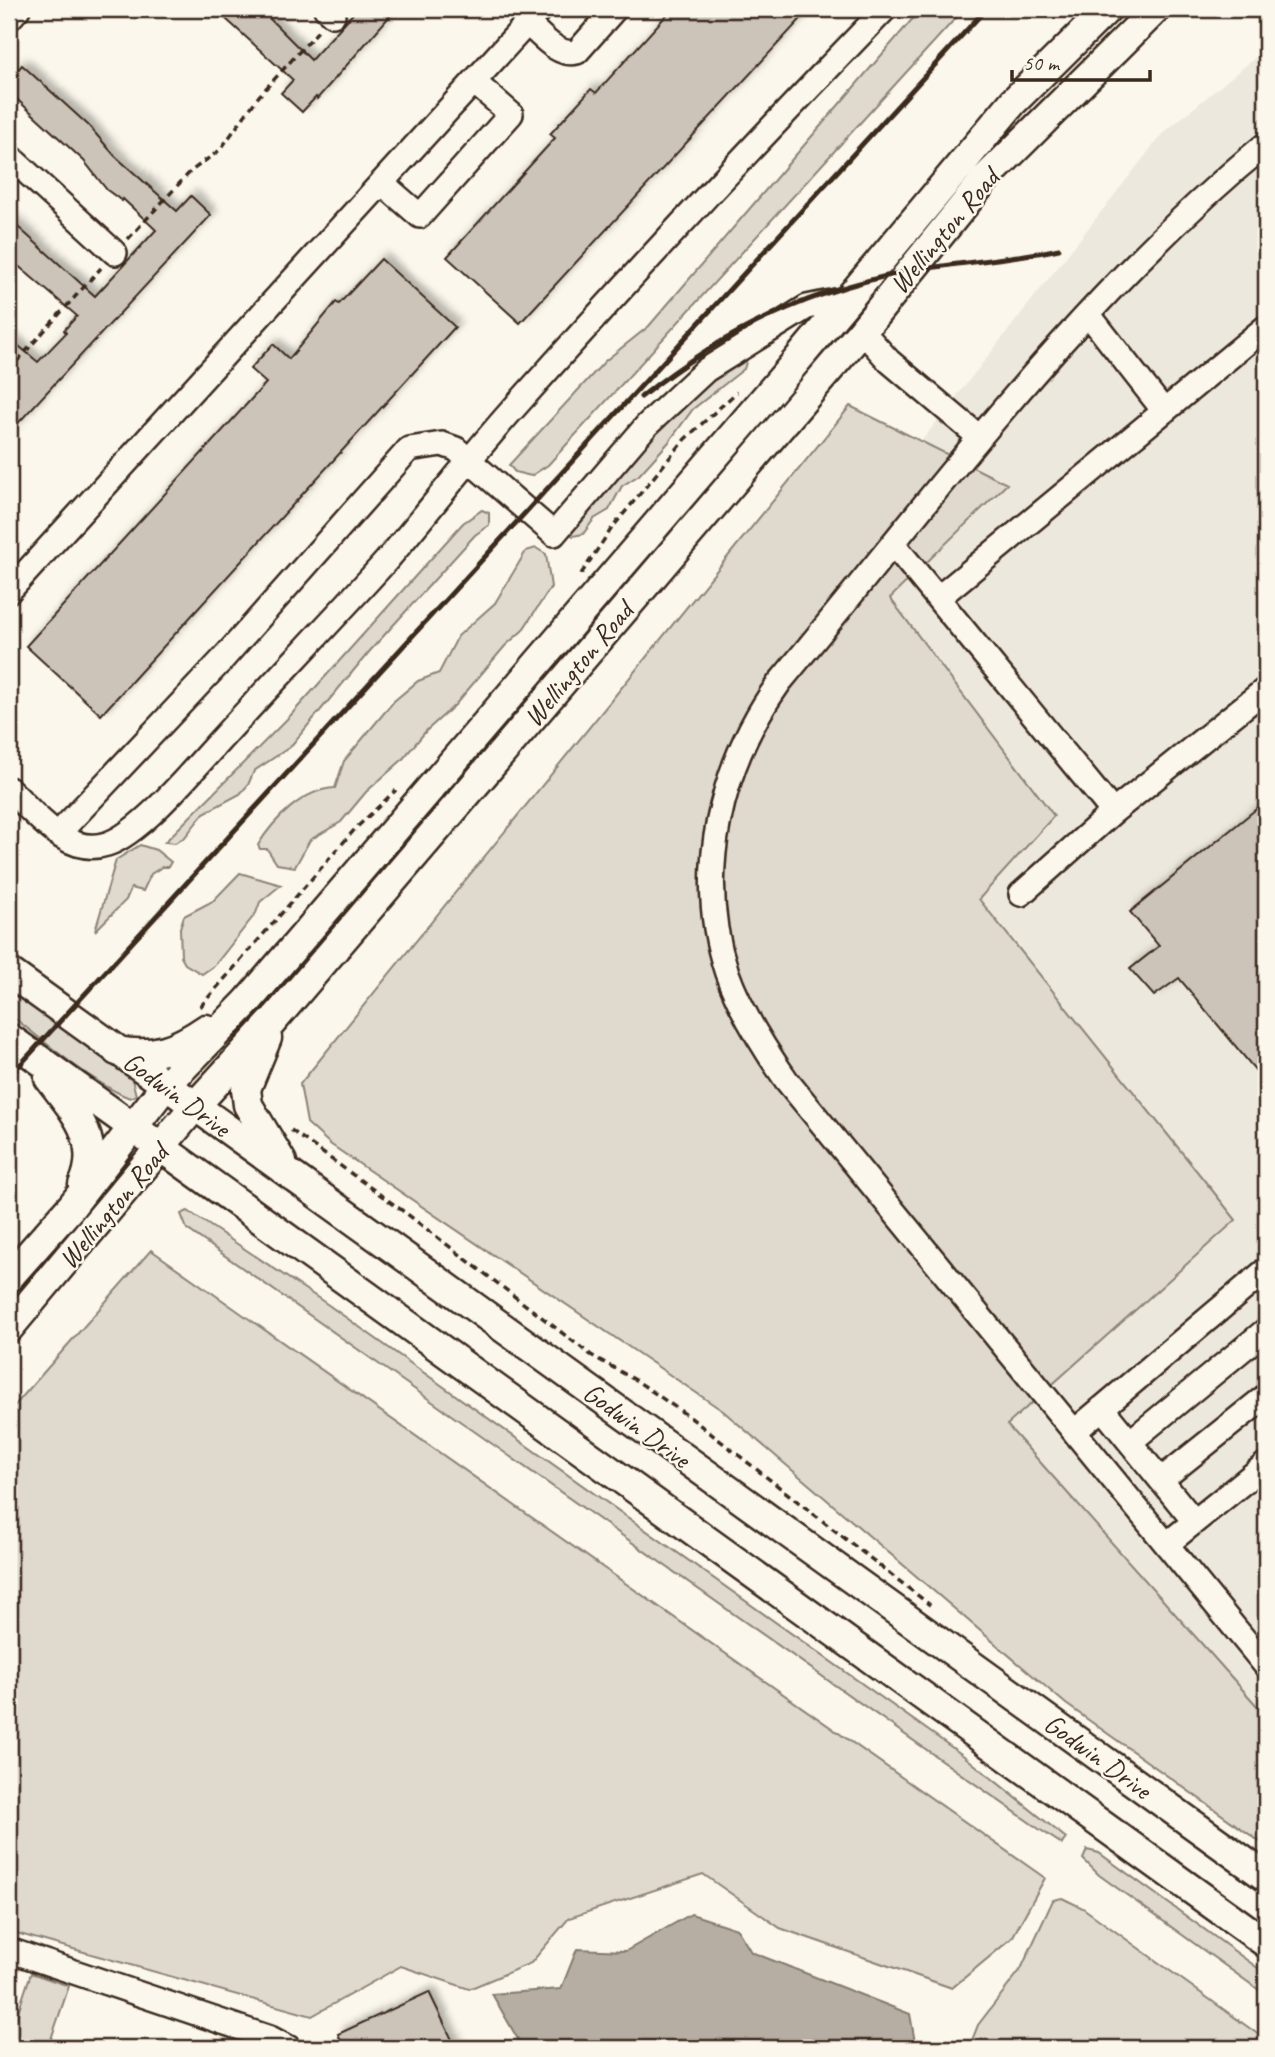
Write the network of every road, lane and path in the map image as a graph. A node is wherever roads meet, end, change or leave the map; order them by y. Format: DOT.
graph roads {
  1 [pos="18,9"];
  2 [pos="615,9"];
  3 [pos="885,9"];
  4 [pos="1107,9"];
  5 [pos="1156,9"];
  6 [pos="329,12"];
  7 [pos="534,16"];
  8 [pos="9,19"];
  9 [pos="474,82"];
  10 [pos="1266,144"];
  11 [pos="9,156"];
  12 [pos="382,183"];
  13 [pos="115,253"];
  14 [pos="850,298"];
  15 [pos="1089,315"];
  16 [pos="1266,327"];
  17 [pos="862,331"];
  18 [pos="9,370"];
  19 [pos="744,386"];
  20 [pos="1164,411"];
  21 [pos="978,436"];
  22 [pos="470,459"];
  23 [pos="894,545"];
  24 [pos="578,580"];
  25 [pos="9,591"];
  26 [pos="938,598"];
  27 [pos="1266,689"];
  28 [pos="403,784"];
  29 [pos="9,789"];
  30 [pos="1113,812"];
  31 [pos="58,834"];
  32 [pos="1021,894"];
  33 [pos="9,972"];
  34 [pos="247,1002"];
  35 [pos="200,1008"];
  36 [pos="273,1021"];
  37 [pos="19,1046"];
  38 [pos="117,1051"];
  39 [pos="165,1086"];
  40 [pos="194,1107"];
  41 [pos="285,1125"];
  42 [pos="132,1128"];
  43 [pos="162,1148"];
  44 [pos="294,1178"];
  45 [pos="71,1207"];
  46 [pos="1266,1270"];
  47 [pos="9,1277"];
  48 [pos="9,1328"];
  49 [pos="1266,1330"];
  50 [pos="1266,1396"];
  51 [pos="1102,1408"];
  52 [pos="1075,1430"];
  53 [pos="1130,1442"];
  54 [pos="1266,1464"];
  55 [pos="1161,1480"];
  56 [pos="1194,1521"];
  57 [pos="1167,1544"];
  58 [pos="936,1609"];
  59 [pos="1262,1652"];
  60 [pos="1266,1877"];
  61 [pos="1266,1942"];
  62 [pos="9,1950"];
  63 [pos="289,2048"];
  1 -- 8 [label="street"];
  2 -- 7 [label="street"];
  3 -- 22 [label="street"];
  4 -- 14 [label="main road, Wellington Road"];
  5 -- 17 [label="main road, Wellington Road"];
  6 -- 13 [label="path"];
  7 -- 9 [label="street"];
  9 -- 12 [label="street"];
  9 -- 12 [label="street"];
  10 -- 15 [label="street"];
  11 -- 13 [label="street"];
  12 -- 25 [label="street"];
  13 -- 18 [label="path"];
  14 -- 22 [label="street"];
  14 -- 34 [label="main road, Wellington Road"];
  15 -- 20 [label="street"];
  15 -- 21 [label="street"];
  16 -- 20 [label="street"];
  17 -- 21 [label="street"];
  17 -- 36 [label="main road, Wellington Road"];
  19 -- 24 [label="path"];
  20 -- 26 [label="street"];
  21 -- 23 [label="street"];
  22 -- 31 [label="street"];
  22 -- 31 [label="street"];
  23 -- 26 [label="street"];
  23 -- 52 [label="street"];
  26 -- 30 [label="street"];
  27 -- 30 [label="street"];
  28 -- 35 [label="path"];
  29 -- 31 [label="street"];
  30 -- 32 [label="street"];
  33 -- 38 [label="main road, Godwin Drive"];
  34 -- 38 [label="main road"];
  34 -- 39 [label="main road, Wellington Road"];
  36 -- 40 [label="main road, Wellington Road"];
  36 -- 44 [label="main road"];
  37 -- 42 [label="main road, Godwin Drive"];
  37 -- 45 [label="main road"];
  38 -- 39 [label="main road, Godwin Drive"];
  39 -- 40 [label="main road, Godwin Drive"];
  39 -- 42 [label="main road, Wellington Road"];
  40 -- 43 [label="main road, Wellington Road"];
  40 -- 44 [label="main road, Godwin Drive"];
  41 -- 58 [label="path"];
  42 -- 43 [label="main road, Godwin Drive"];
  42 -- 45 [label="main road, Wellington Road"];
  43 -- 48 [label="main road, Wellington Road"];
  43 -- 61 [label="main road, Godwin Drive"];
  44 -- 60 [label="main road, Godwin Drive"];
  45 -- 47 [label="main road, Wellington Road"];
  46 -- 51 [label="street"];
  49 -- 53 [label="street"];
  50 -- 55 [label="street"];
  51 -- 52 [label="street"];
  51 -- 53 [label="street"];
  52 -- 57 [label="street"];
  53 -- 55 [label="street"];
  54 -- 56 [label="street"];
  55 -- 56 [label="street"];
  56 -- 57 [label="street"];
  57 -- 59 [label="street"];
  62 -- 63 [label="street"];
}
